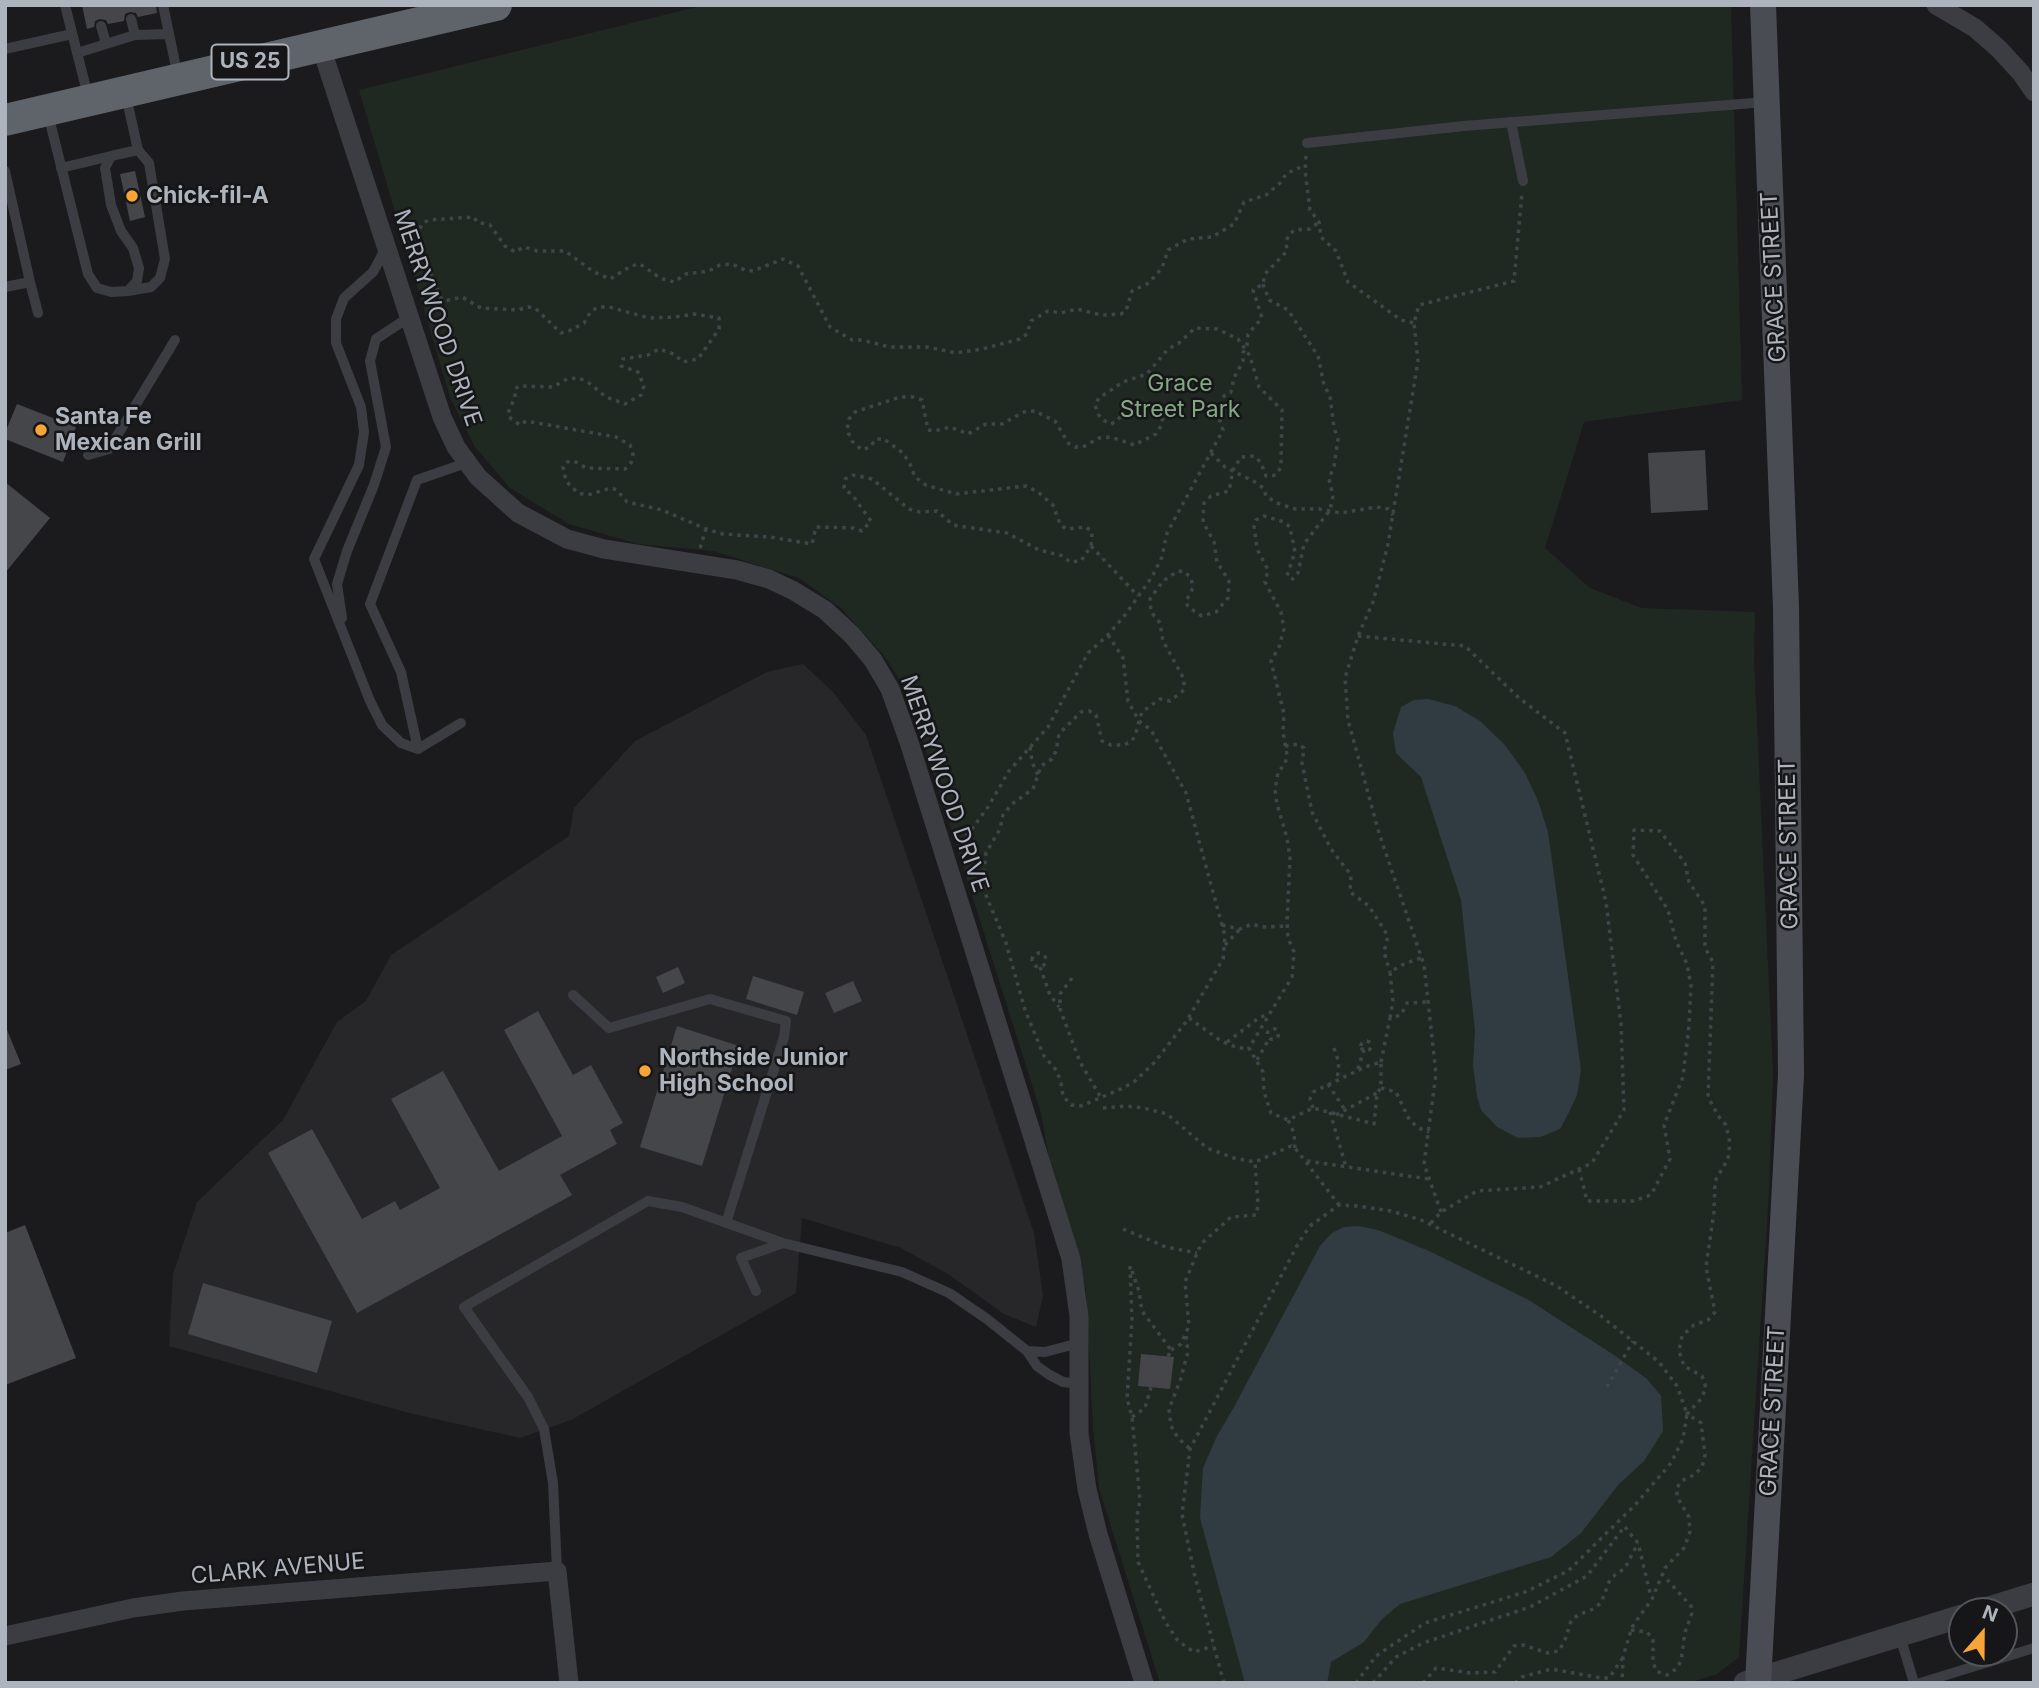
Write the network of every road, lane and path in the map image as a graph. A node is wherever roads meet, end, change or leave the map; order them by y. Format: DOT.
graph roads {
  1 [pos="65,5"];
  2 [pos="163,5"];
  3 [pos="495,5"];
  4 [pos="1763,5"];
  5 [pos="1936,5"];
  6 [pos="131,19"];
  7 [pos="102,26"];
  8 [pos="72,34"];
  9 [pos="169,34"];
  10 [pos="135,35"];
  11 [pos="106,43"];
  12 [pos="320,47"];
  13 [pos="5,49"];
  14 [pos="77,53"];
  15 [pos="179,79"];
  16 [pos="125,92"];
  17 [pos="2034,92"];
  18 [pos="89,100"];
  19 [pos="1767,102"];
  20 [pos="47,110"];
  21 [pos="6,115"];
  22 [pos="1511,122"];
  23 [pos="1307,143"];
  24 [pos="138,150"];
  25 [pos="111,156"];
  26 [pos="61,168"];
  27 [pos="5,170"];
  28 [pos="1305,170"];
  29 [pos="1522,181"];
  30 [pos="1320,222"];
  31 [pos="386,248"];
  32 [pos="30,282"];
  33 [pos="1263,284"];
  34 [pos="5,287"];
  35 [pos="128,291"];
  36 [pos="38,313"];
  37 [pos="408,318"];
  38 [pos="1414,323"];
  39 [pos="175,340"];
  40 [pos="1245,348"];
  41 [pos="1212,453"];
  42 [pos="88,455"];
  43 [pos="466,463"];
  44 [pos="1233,470"];
  45 [pos="1330,510"];
  46 [pos="1393,515"];
  47 [pos="1091,546"];
  48 [pos="1138,596"];
  49 [pos="1108,635"];
  50 [pos="1358,636"];
  51 [pos="346,640"];
  52 [pos="1139,721"];
  53 [pos="461,723"];
  54 [pos="1285,746"];
  55 [pos="1030,747"];
  56 [pos="418,749"];
  57 [pos="1038,775"];
  58 [pos="944,852"];
  59 [pos="1222,925"];
  60 [pos="1287,926"];
  61 [pos="1240,929"];
  62 [pos="1224,946"];
  63 [pos="1421,958"];
  64 [pos="1040,967"];
  65 [pos="1390,972"];
  66 [pos="1072,978"];
  67 [pos="573,995"];
  68 [pos="1428,1002"];
  69 [pos="1060,1009"];
  70 [pos="1268,1015"];
  71 [pos="1189,1018"];
  72 [pos="1390,1018"];
  73 [pos="1269,1038"];
  74 [pos="1226,1043"];
  75 [pos="1249,1048"];
  76 [pos="1334,1048"];
  77 [pos="1364,1050"];
  78 [pos="1257,1060"];
  79 [pos="1381,1062"];
  80 [pos="1357,1071"];
  81 [pos="1337,1080"];
  82 [pos="1328,1084"];
  83 [pos="1381,1087"];
  84 [pos="1377,1093"];
  85 [pos="1101,1098"];
  86 [pos="1103,1108"];
  87 [pos="1313,1108"];
  88 [pos="1345,1110"];
  89 [pos="1330,1112"];
  90 [pos="1336,1115"];
  91 [pos="1288,1120"];
  92 [pos="1429,1132"];
  93 [pos="1295,1148"];
  94 [pos="1255,1161"];
  95 [pos="1305,1161"];
  96 [pos="1346,1167"];
  97 [pos="1579,1169"];
  98 [pos="1429,1179"];
  99 [pos="1339,1205"];
  100 [pos="1441,1212"];
  101 [pos="726,1223"];
  102 [pos="1430,1224"];
  103 [pos="1123,1229"];
  104 [pos="783,1243"];
  105 [pos="1197,1253"];
  106 [pos="756,1291"];
  107 [pos="1186,1335"];
  108 [pos="1633,1341"];
  109 [pos="1079,1343"];
  110 [pos="1171,1350"];
  111 [pos="1027,1351"];
  112 [pos="1168,1357"];
  113 [pos="1078,1384"];
  114 [pos="1151,1387"];
  115 [pos="1607,1387"];
  116 [pos="1687,1414"];
  117 [pos="1132,1417"];
  118 [pos="1190,1450"];
  119 [pos="1620,1521"];
  120 [pos="1625,1526"];
  121 [pos="1638,1543"];
  122 [pos="557,1571"];
  123 [pos="1662,1574"];
  124 [pos="1652,1599"];
  125 [pos="1948,1620"];
  126 [pos="1631,1630"];
  127 [pos="1900,1635"];
  128 [pos="5,1636"];
  129 [pos="1214,1646"];
  130 [pos="2034,1648"];
  131 [pos="1623,1657"];
  132 [pos="1753,1681"];
  133 [pos="569,1683"];
  134 [pos="1144,1683"];
  135 [pos="1224,1683"];
  136 [pos="1356,1683"];
  137 [pos="1373,1683"];
  138 [pos="1423,1683"];
  139 [pos="1515,1683"];
  140 [pos="1622,1683"];
  141 [pos="1914,1683"];
  142 [pos="1920,1683"];
  1 -- 8 [label="lane"];
  2 -- 9 [label="lane"];
  3 -- 12 [label="highway, US 25"];
  4 -- 19 [label="main road, GRACE STREET"];
  5 -- 17 [label="street"];
  6 -- 10 [label="lane"];
  7 -- 11 [label="lane"];
  8 -- 13 [label="lane"];
  8 -- 14 [label="lane"];
  9 -- 10 [label="lane"];
  9 -- 15 [label="lane"];
  10 -- 11 [label="lane"];
  11 -- 14 [label="lane"];
  12 -- 15 [label="highway, US 25"];
  12 -- 31 [label="street, MERRYWOOD DRIVE"];
  14 -- 18 [label="lane"];
  15 -- 16 [label="highway, US 25"];
  16 -- 18 [label="highway, US 25"];
  16 -- 24 [label="lane"];
  18 -- 20 [label="highway, US 25"];
  19 -- 22 [label="lane"];
  19 -- 132 [label="main road, GRACE STREET"];
  20 -- 21 [label="highway, US 25"];
  20 -- 26 [label="lane"];
  22 -- 23 [label="lane"];
  22 -- 29 [label="lane"];
  23 -- 28 [label="path"];
  24 -- 25 [label="lane"];
  24 -- 35 [label="lane"];
  25 -- 26 [label="lane"];
  25 -- 35 [label="lane"];
  26 -- 35 [label="lane"];
  27 -- 32 [label="lane"];
  28 -- 30 [label="path"];
  28 -- 47 [label="path"];
  29 -- 38 [label="path"];
  30 -- 33 [label="path"];
  30 -- 38 [label="path"];
  31 -- 37 [label="street, MERRYWOOD DRIVE"];
  31 -- 51 [label="lane"];
  32 -- 34 [label="lane"];
  32 -- 36 [label="lane"];
  33 -- 40 [label="path"];
  33 -- 45 [label="path"];
  37 -- 43 [label="street, MERRYWOOD DRIVE"];
  37 -- 51 [label="lane"];
  38 -- 46 [label="path"];
  39 -- 42 [label="lane"];
  40 -- 41 [label="path"];
  40 -- 44 [label="path"];
  40 -- 47 [label="path"];
  41 -- 44 [label="path"];
  41 -- 48 [label="path"];
  43 -- 56 [label="lane"];
  43 -- 58 [label="street, MERRYWOOD DRIVE"];
  44 -- 45 [label="path"];
  44 -- 52 [label="path"];
  45 -- 46 [label="path"];
  45 -- 54 [label="path"];
  46 -- 50 [label="path"];
  47 -- 48 [label="path"];
  48 -- 49 [label="path"];
  49 -- 52 [label="path"];
  49 -- 55 [label="path"];
  50 -- 63 [label="path"];
  50 -- 97 [label="path"];
  51 -- 56 [label="lane"];
  52 -- 57 [label="path"];
  52 -- 59 [label="path"];
  53 -- 56 [label="lane"];
  54 -- 60 [label="path"];
  54 -- 65 [label="path"];
  55 -- 57 [label="path"];
  55 -- 58 [label="path"];
  57 -- 85 [label="path"];
  58 -- 109 [label="street, MERRYWOOD DRIVE"];
  59 -- 61 [label="path"];
  59 -- 62 [label="path"];
  60 -- 61 [label="path"];
  60 -- 70 [label="path"];
  61 -- 62 [label="path"];
  62 -- 71 [label="path"];
  63 -- 65 [label="path"];
  63 -- 68 [label="path"];
  64 -- 69 [label="path"];
  65 -- 72 [label="path"];
  66 -- 69 [label="path"];
  67 -- 101 [label="lane"];
  68 -- 72 [label="path"];
  68 -- 92 [label="path"];
  69 -- 85 [label="path"];
  70 -- 74 [label="path"];
  70 -- 75 [label="path"];
  71 -- 74 [label="path"];
  71 -- 85 [label="path"];
  72 -- 79 [label="path"];
  73 -- 78 [label="path"];
  74 -- 75 [label="path"];
  75 -- 78 [label="path"];
  76 -- 81 [label="path"];
  77 -- 80 [label="path"];
  78 -- 91 [label="path"];
  79 -- 80 [label="path"];
  79 -- 83 [label="path"];
  80 -- 81 [label="path"];
  81 -- 82 [label="path"];
  82 -- 87 [label="path"];
  82 -- 88 [label="path"];
  83 -- 84 [label="path"];
  83 -- 92 [label="path"];
  84 -- 88 [label="path"];
  84 -- 90 [label="path"];
  86 -- 94 [label="path"];
  87 -- 89 [label="path"];
  87 -- 91 [label="path"];
  88 -- 90 [label="path"];
  89 -- 90 [label="path"];
  89 -- 96 [label="path"];
  91 -- 93 [label="path"];
  92 -- 98 [label="path"];
  93 -- 94 [label="path"];
  93 -- 95 [label="path"];
  94 -- 105 [label="path"];
  95 -- 96 [label="path"];
  95 -- 99 [label="path"];
  96 -- 98 [label="path"];
  97 -- 100 [label="path"];
  97 -- 116 [label="path"];
  98 -- 100 [label="path"];
  99 -- 102 [label="path"];
  99 -- 118 [label="path"];
  100 -- 102 [label="path"];
  101 -- 104 [label="lane"];
  101 -- 122 [label="lane"];
  102 -- 108 [label="path"];
  103 -- 105 [label="path"];
  104 -- 106 [label="lane"];
  104 -- 111 [label="lane"];
  105 -- 107 [label="path"];
  107 -- 110 [label="path"];
  107 -- 118 [label="path"];
  108 -- 115 [label="path"];
  108 -- 116 [label="path"];
  109 -- 111 [label="lane"];
  109 -- 113 [label="street, MERRYWOOD DRIVE"];
  110 -- 112 [label="path"];
  110 -- 117 [label="path"];
  111 -- 113 [label="lane"];
  113 -- 134 [label="street, MERRYWOOD DRIVE"];
  114 -- 117 [label="path"];
  116 -- 119 [label="path"];
  116 -- 123 [label="path"];
  117 -- 129 [label="path"];
  118 -- 129 [label="path"];
  119 -- 120 [label="path"];
  119 -- 136 [label="path"];
  120 -- 121 [label="path"];
  120 -- 137 [label="path"];
  121 -- 124 [label="path"];
  121 -- 138 [label="path"];
  122 -- 128 [label="street, CLARK AVENUE"];
  122 -- 133 [label="street"];
  123 -- 124 [label="path"];
  123 -- 126 [label="path"];
  124 -- 126 [label="path"];
  125 -- 127 [label="street"];
  126 -- 131 [label="path"];
  127 -- 132 [label="street"];
  127 -- 141 [label="lane"];
  129 -- 135 [label="path"];
  130 -- 142 [label="lane"];
  131 -- 139 [label="path"];
  131 -- 140 [label="path"];
}
